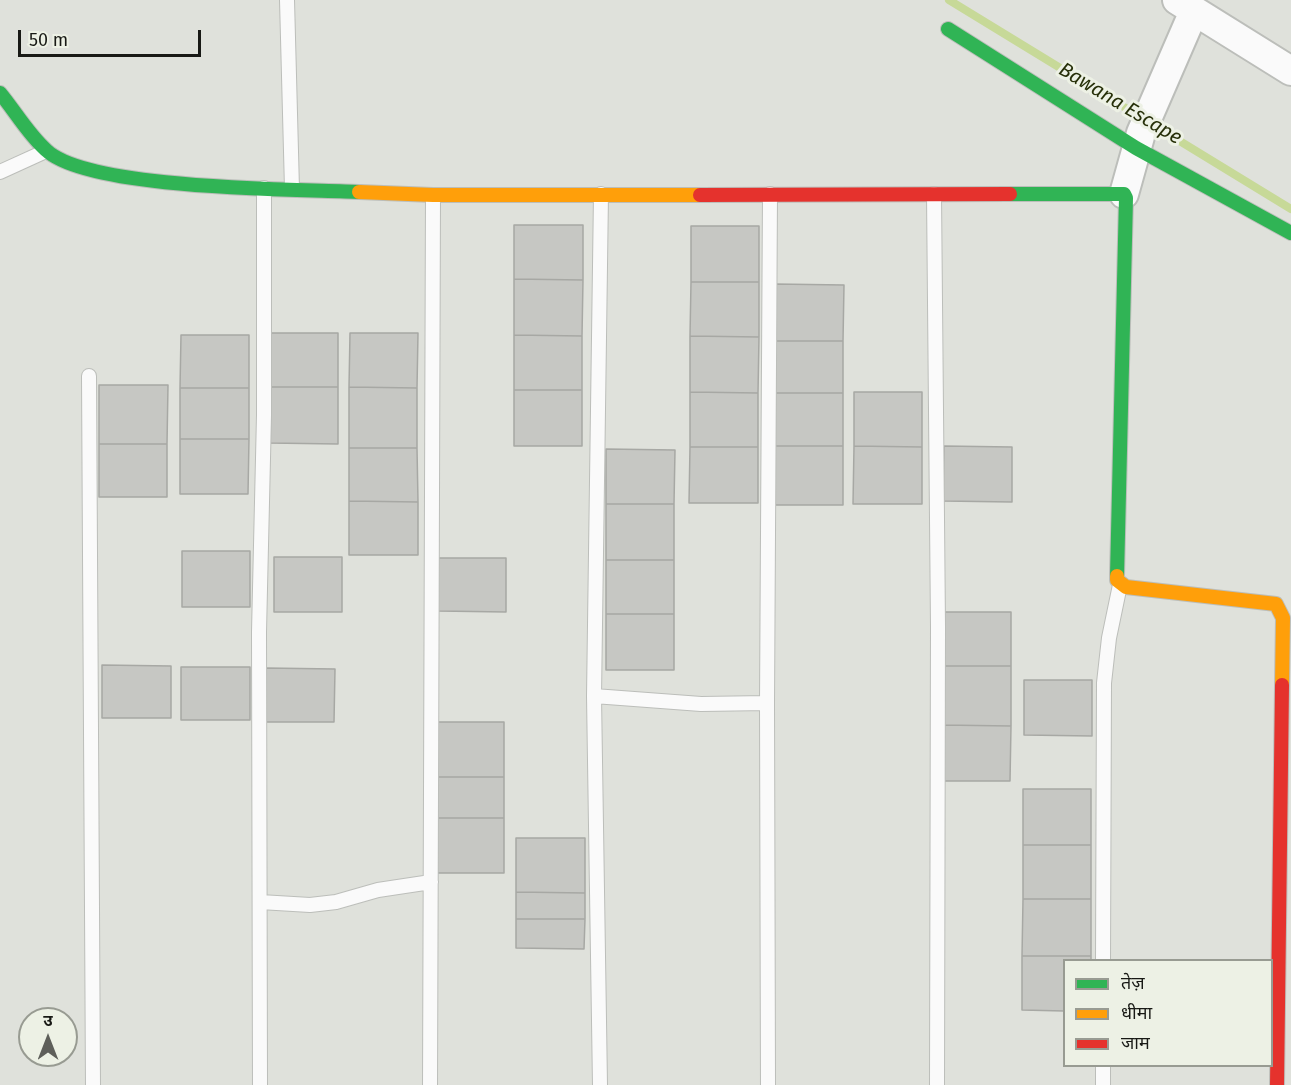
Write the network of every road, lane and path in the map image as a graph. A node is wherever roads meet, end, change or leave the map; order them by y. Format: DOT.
graph roads {
  1 [pos="287,0"];
  2 [pos="1186,13"];
  3 [pos="948,29"];
  4 [pos="1291,71"];
  5 [pos="0,93"];
  6 [pos="1138,141"];
  7 [pos="45,151"];
  8 [pos="0,172"];
  9 [pos="264,188"];
  10 [pos="292,189"];
  11 [pos="770,192"];
  12 [pos="601,194"];
  13 [pos="934,194"];
  14 [pos="1124,194"];
  15 [pos="433,195"];
  16 [pos="1291,232"];
  17 [pos="89,376"];
  18 [pos="1120,585"];
  19 [pos="594,696"];
  20 [pos="767,703"];
  21 [pos="431,882"];
  22 [pos="260,902"];
  23 [pos="1103,959"];
  24 [pos="1103,1067"];
  25 [pos="93,1085"];
  26 [pos="260,1085"];
  27 [pos="429,1085"];
  28 [pos="600,1085"];
  29 [pos="768,1085"];
  30 [pos="937,1085"];
  31 [pos="1103,1085"];
  32 [pos="1277,1085"];
  1 -- 10 [label="lane"];
  2 -- 4 [label="street"];
  2 -- 6 [label="street"];
  3 -- 6 [label="street"];
  5 -- 7 [label="street"];
  6 -- 14 [label="street"];
  6 -- 16 [label="street"];
  7 -- 8 [label="lane"];
  7 -- 9 [label="street"];
  9 -- 10 [label="street"];
  9 -- 22 [label="lane"];
  10 -- 15 [label="street"];
  11 -- 12 [label="street"];
  11 -- 13 [label="street"];
  11 -- 20 [label="lane"];
  12 -- 15 [label="street"];
  12 -- 19 [label="lane"];
  13 -- 14 [label="street"];
  13 -- 30 [label="lane"];
  14 -- 18 [label="street"];
  15 -- 21 [label="lane"];
  17 -- 25 [label="lane"];
  18 -- 23 [label="lane"];
  18 -- 32 [label="street"];
  19 -- 20 [label="lane"];
  19 -- 28 [label="lane"];
  20 -- 29 [label="lane"];
  21 -- 22 [label="lane"];
  21 -- 27 [label="lane"];
  22 -- 26 [label="lane"];
  24 -- 31 [label="lane"];
}
